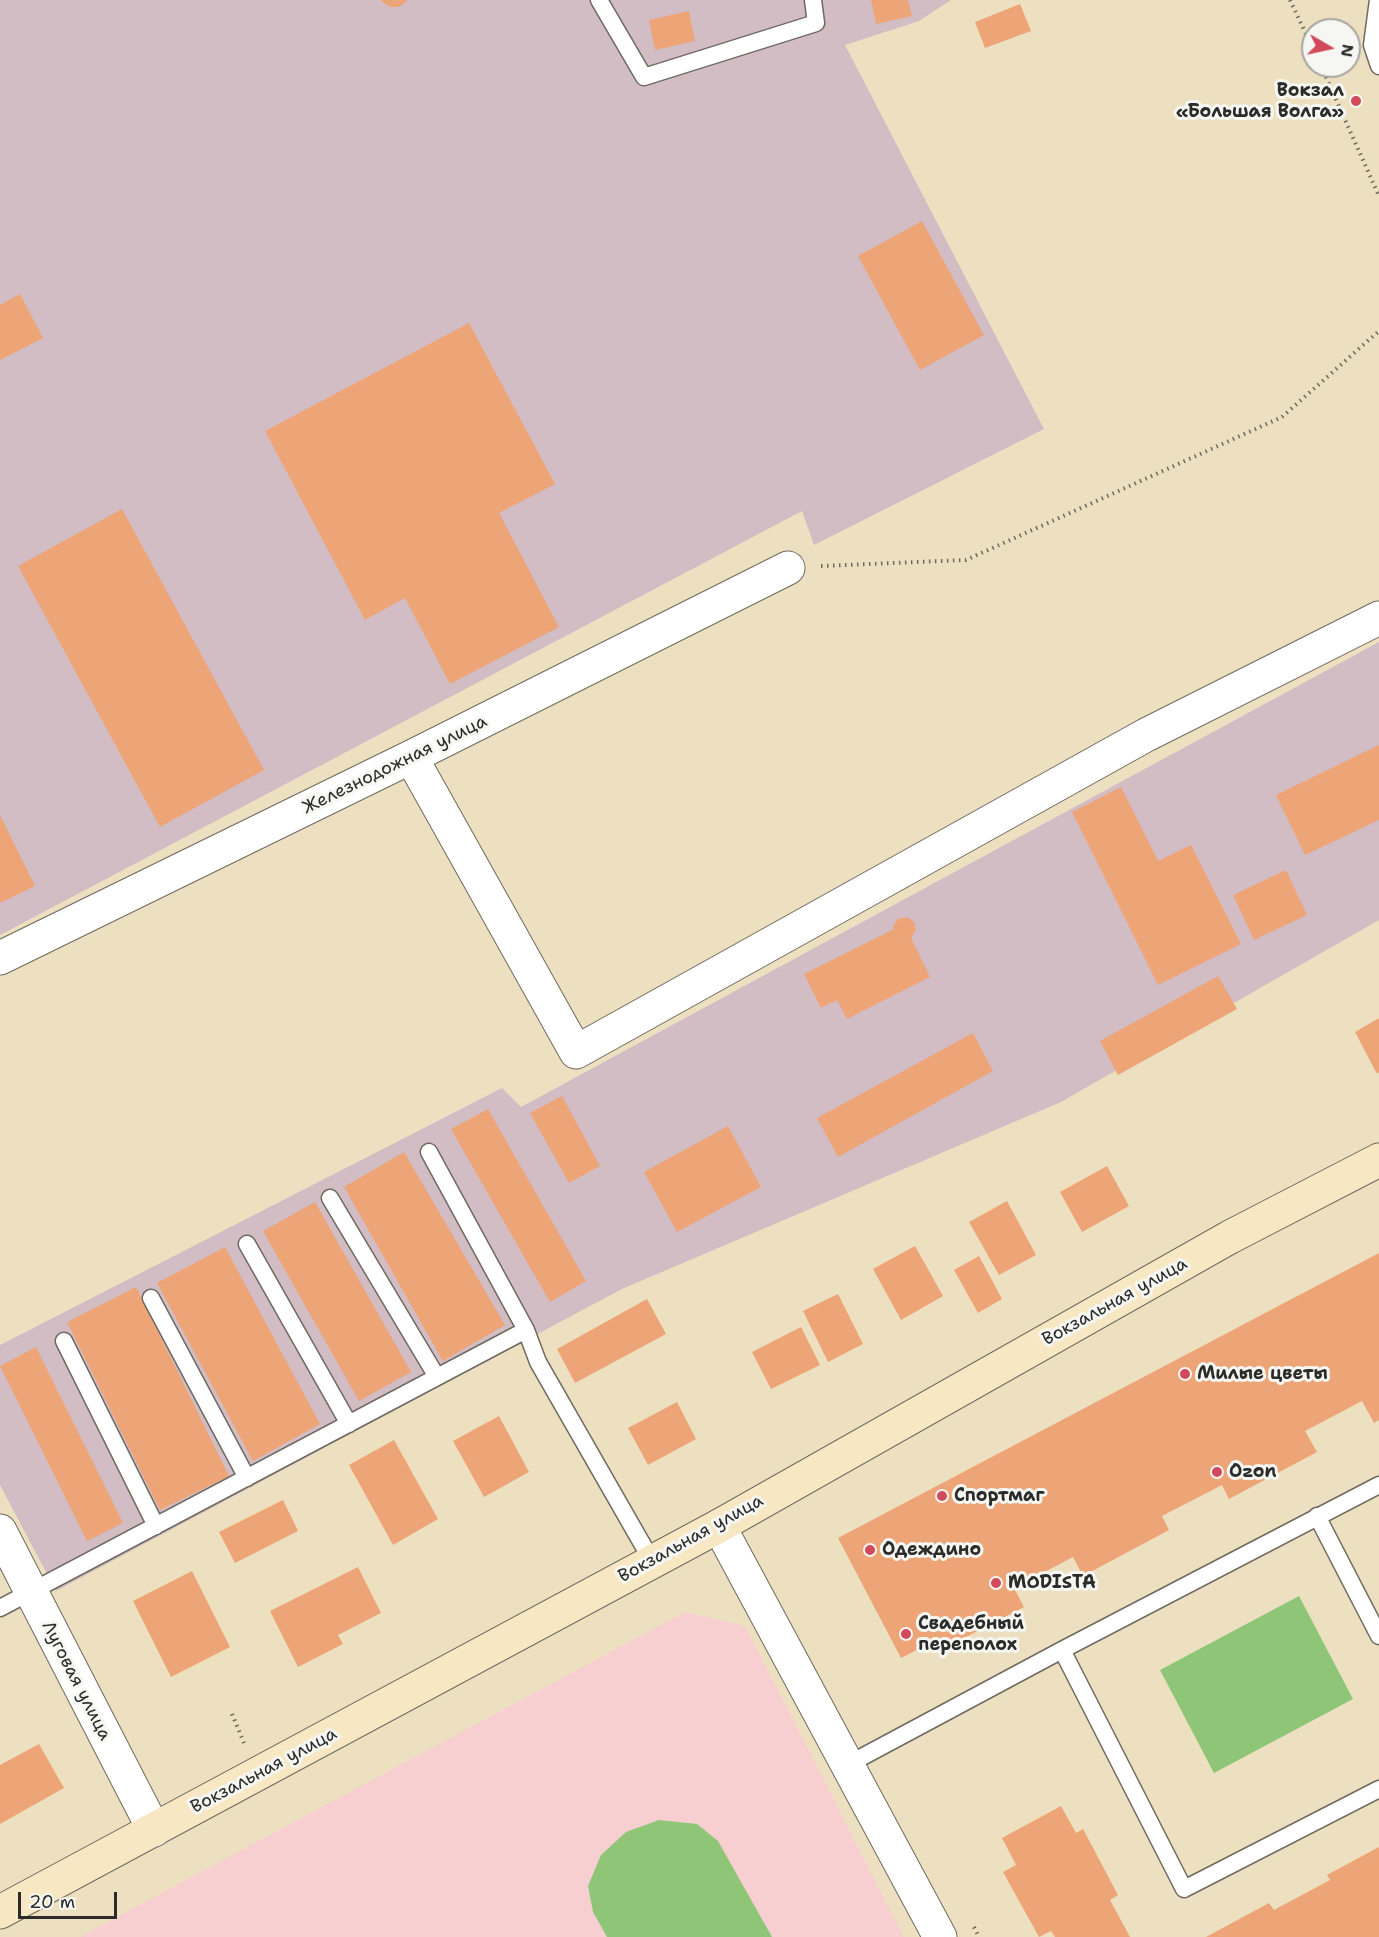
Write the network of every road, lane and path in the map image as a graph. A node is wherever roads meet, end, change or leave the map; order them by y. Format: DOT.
graph roads {
  1 [pos="599,0"];
  2 [pos="813,0"];
  3 [pos="1290,0"];
  4 [pos="1378,0"];
  5 [pos="1301,23"];
  6 [pos="1379,66"];
  7 [pos="1326,78"];
  8 [pos="1379,196"];
  9 [pos="1379,331"];
  10 [pos="788,568"];
  11 [pos="1379,618"];
  12 [pos="411,757"];
  13 [pos="0,958"];
  14 [pos="429,1152"];
  15 [pos="1379,1160"];
  16 [pos="330,1198"];
  17 [pos="247,1244"];
  18 [pos="151,1298"];
  19 [pos="526,1330"];
  20 [pos="64,1341"];
  21 [pos="437,1377"];
  22 [pos="349,1424"];
  23 [pos="247,1478"];
  24 [pos="1379,1485"];
  25 [pos="1317,1516"];
  26 [pos="156,1526"];
  27 [pos="719,1526"];
  28 [pos="0,1531"];
  29 [pos="652,1561"];
  30 [pos="31,1592"];
  31 [pos="0,1608"];
  32 [pos="1379,1636"];
  33 [pos="1062,1650"];
  34 [pos="847,1765"];
  35 [pos="1379,1789"];
  36 [pos="154,1830"];
  37 [pos="0,1912"];
  38 [pos="940,1937"];
  1 -- 2 [label="lane"];
  3 -- 5 [label="path"];
  4 -- 6 [label="lane"];
  7 -- 8 [label="path"];
  9 -- 10 [label="path"];
  10 -- 12 [label="street, Железнодожная улица"];
  11 -- 12 [label="street"];
  12 -- 13 [label="street, Железнодожная улица"];
  14 -- 19 [label="lane"];
  15 -- 27 [label="main road, Вокзальная улица"];
  16 -- 21 [label="lane"];
  17 -- 22 [label="lane"];
  18 -- 23 [label="lane"];
  19 -- 21 [label="lane"];
  19 -- 29 [label="lane"];
  20 -- 26 [label="lane"];
  21 -- 22 [label="lane"];
  22 -- 23 [label="lane"];
  23 -- 26 [label="lane"];
  24 -- 25 [label="lane"];
  25 -- 32 [label="lane"];
  25 -- 33 [label="lane"];
  26 -- 30 [label="lane"];
  27 -- 29 [label="main road, Вокзальная улица"];
  27 -- 34 [label="street"];
  28 -- 30 [label="street, Луговая улица"];
  29 -- 36 [label="main road, Вокзальная улица"];
  30 -- 31 [label="lane"];
  30 -- 36 [label="street, Луговая улица"];
  33 -- 34 [label="lane"];
  33 -- 35 [label="lane"];
  34 -- 38 [label="street"];
  36 -- 37 [label="main road, Вокзальная улица"];
}
